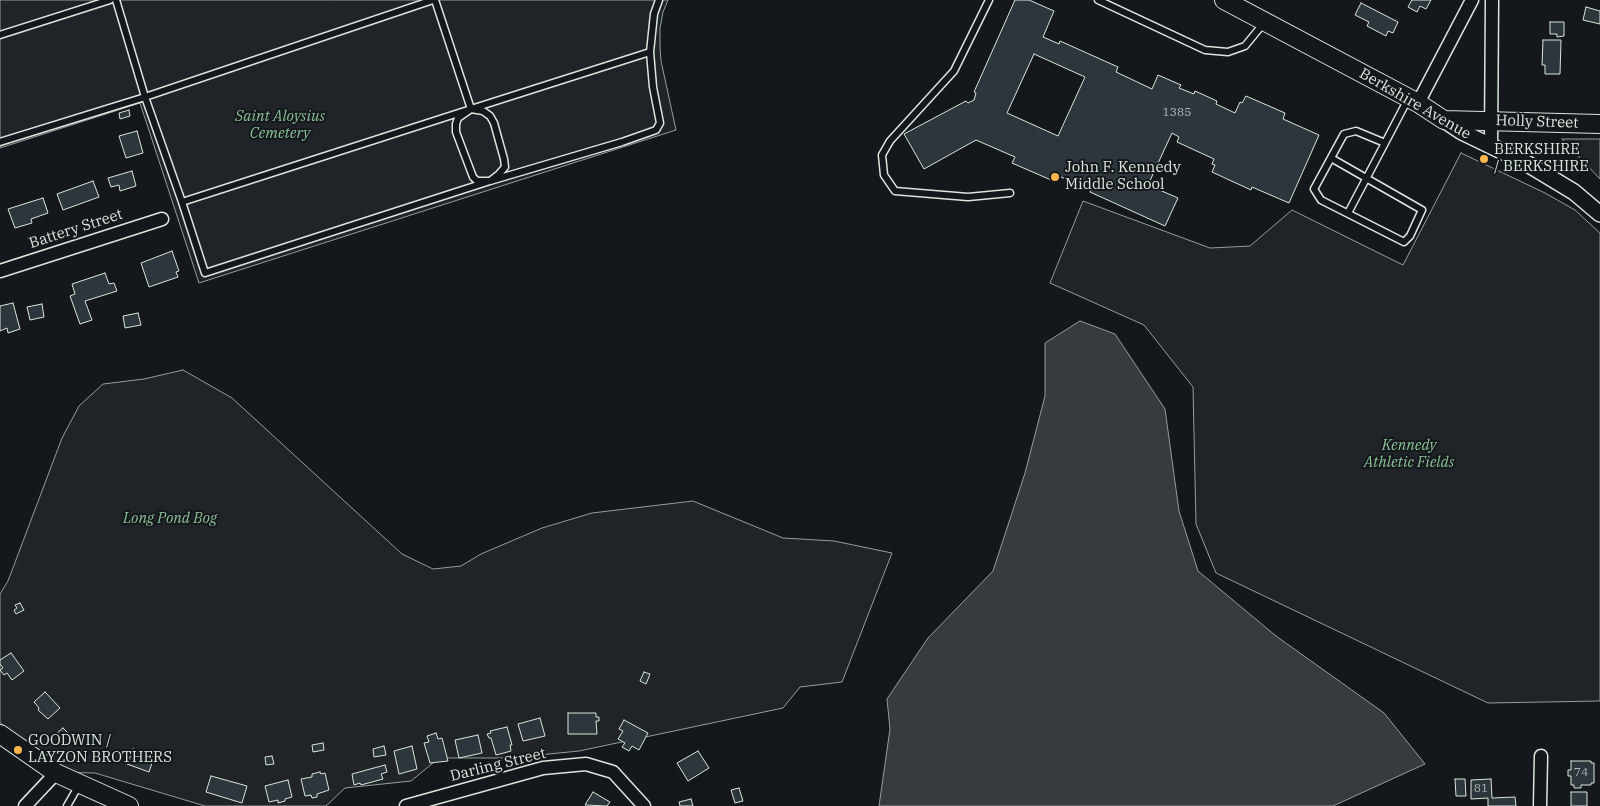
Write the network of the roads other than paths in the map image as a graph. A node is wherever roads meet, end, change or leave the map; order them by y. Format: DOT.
graph roads {
  1 [pos="110,0"];
  2 [pos="116,0"];
  3 [pos="434,0"];
  4 [pos="660,0"];
  5 [pos="989,0"];
  6 [pos="1098,0"];
  7 [pos="1224,0"];
  8 [pos="1472,0"];
  9 [pos="1492,0"];
  10 [pos="1265,22"];
  11 [pos="0,35"];
  12 [pos="650,52"];
  13 [pos="145,96"];
  14 [pos="1414,100"];
  15 [pos="471,109"];
  16 [pos="1444,120"];
  17 [pos="1491,121"];
  18 [pos="1600,124"];
  19 [pos="0,142"];
  20 [pos="1385,143"];
  21 [pos="1491,146"];
  22 [pos="1331,158"];
  23 [pos="1366,179"];
  24 [pos="490,181"];
  25 [pos="1010,193"];
  26 [pos="182,202"];
  27 [pos="1348,213"];
  28 [pos="1600,214"];
  29 [pos="162,219"];
  30 [pos="0,271"];
  31 [pos="0,734"];
  32 [pos="1541,756"];
  33 [pos="56,773"];
  34 [pos="79,784"];
  35 [pos="25,806"];
  36 [pos="67,806"];
  37 [pos="129,806"];
  38 [pos="406,806"];
  39 [pos="644,806"];
  40 [pos="1540,806"];
  1 -- 11 [label="lane"];
  2 -- 13 [label="lane"];
  3 -- 13 [label="lane"];
  3 -- 15 [label="lane"];
  4 -- 12 [label="lane"];
  5 -- 25 [label="lane"];
  6 -- 10 [label="lane"];
  7 -- 10 [label="main road, Berkshire Avenue"];
  8 -- 14 [label="street"];
  9 -- 17 [label="street"];
  10 -- 14 [label="main road, Berkshire Avenue"];
  12 -- 15 [label="lane"];
  12 -- 24 [label="lane"];
  13 -- 19 [label="lane"];
  13 -- 26 [label="lane"];
  14 -- 16 [label="main road, Berkshire Avenue"];
  14 -- 20 [label="lane"];
  15 -- 24 [label="lane"];
  15 -- 24 [label="lane"];
  15 -- 26 [label="lane"];
  16 -- 17 [label="main road, Holly Street"];
  16 -- 21 [label="street, Berkshire Avenue"];
  17 -- 18 [label="main road, Holly Street"];
  17 -- 21 [label="street"];
  20 -- 22 [label="lane"];
  20 -- 23 [label="lane"];
  21 -- 28 [label="street, Berkshire Avenue"];
  22 -- 23 [label="lane"];
  22 -- 27 [label="lane"];
  23 -- 27 [label="lane"];
  23 -- 27 [label="lane"];
  24 -- 26 [label="lane"];
  29 -- 30 [label="street, Battery Street"];
  31 -- 33 [label="main road"];
  32 -- 40 [label="street"];
  33 -- 34 [label="main road"];
  33 -- 35 [label="street"];
  34 -- 36 [label="lane"];
  34 -- 37 [label="main road"];
  38 -- 39 [label="street, Darling Street"];
}
